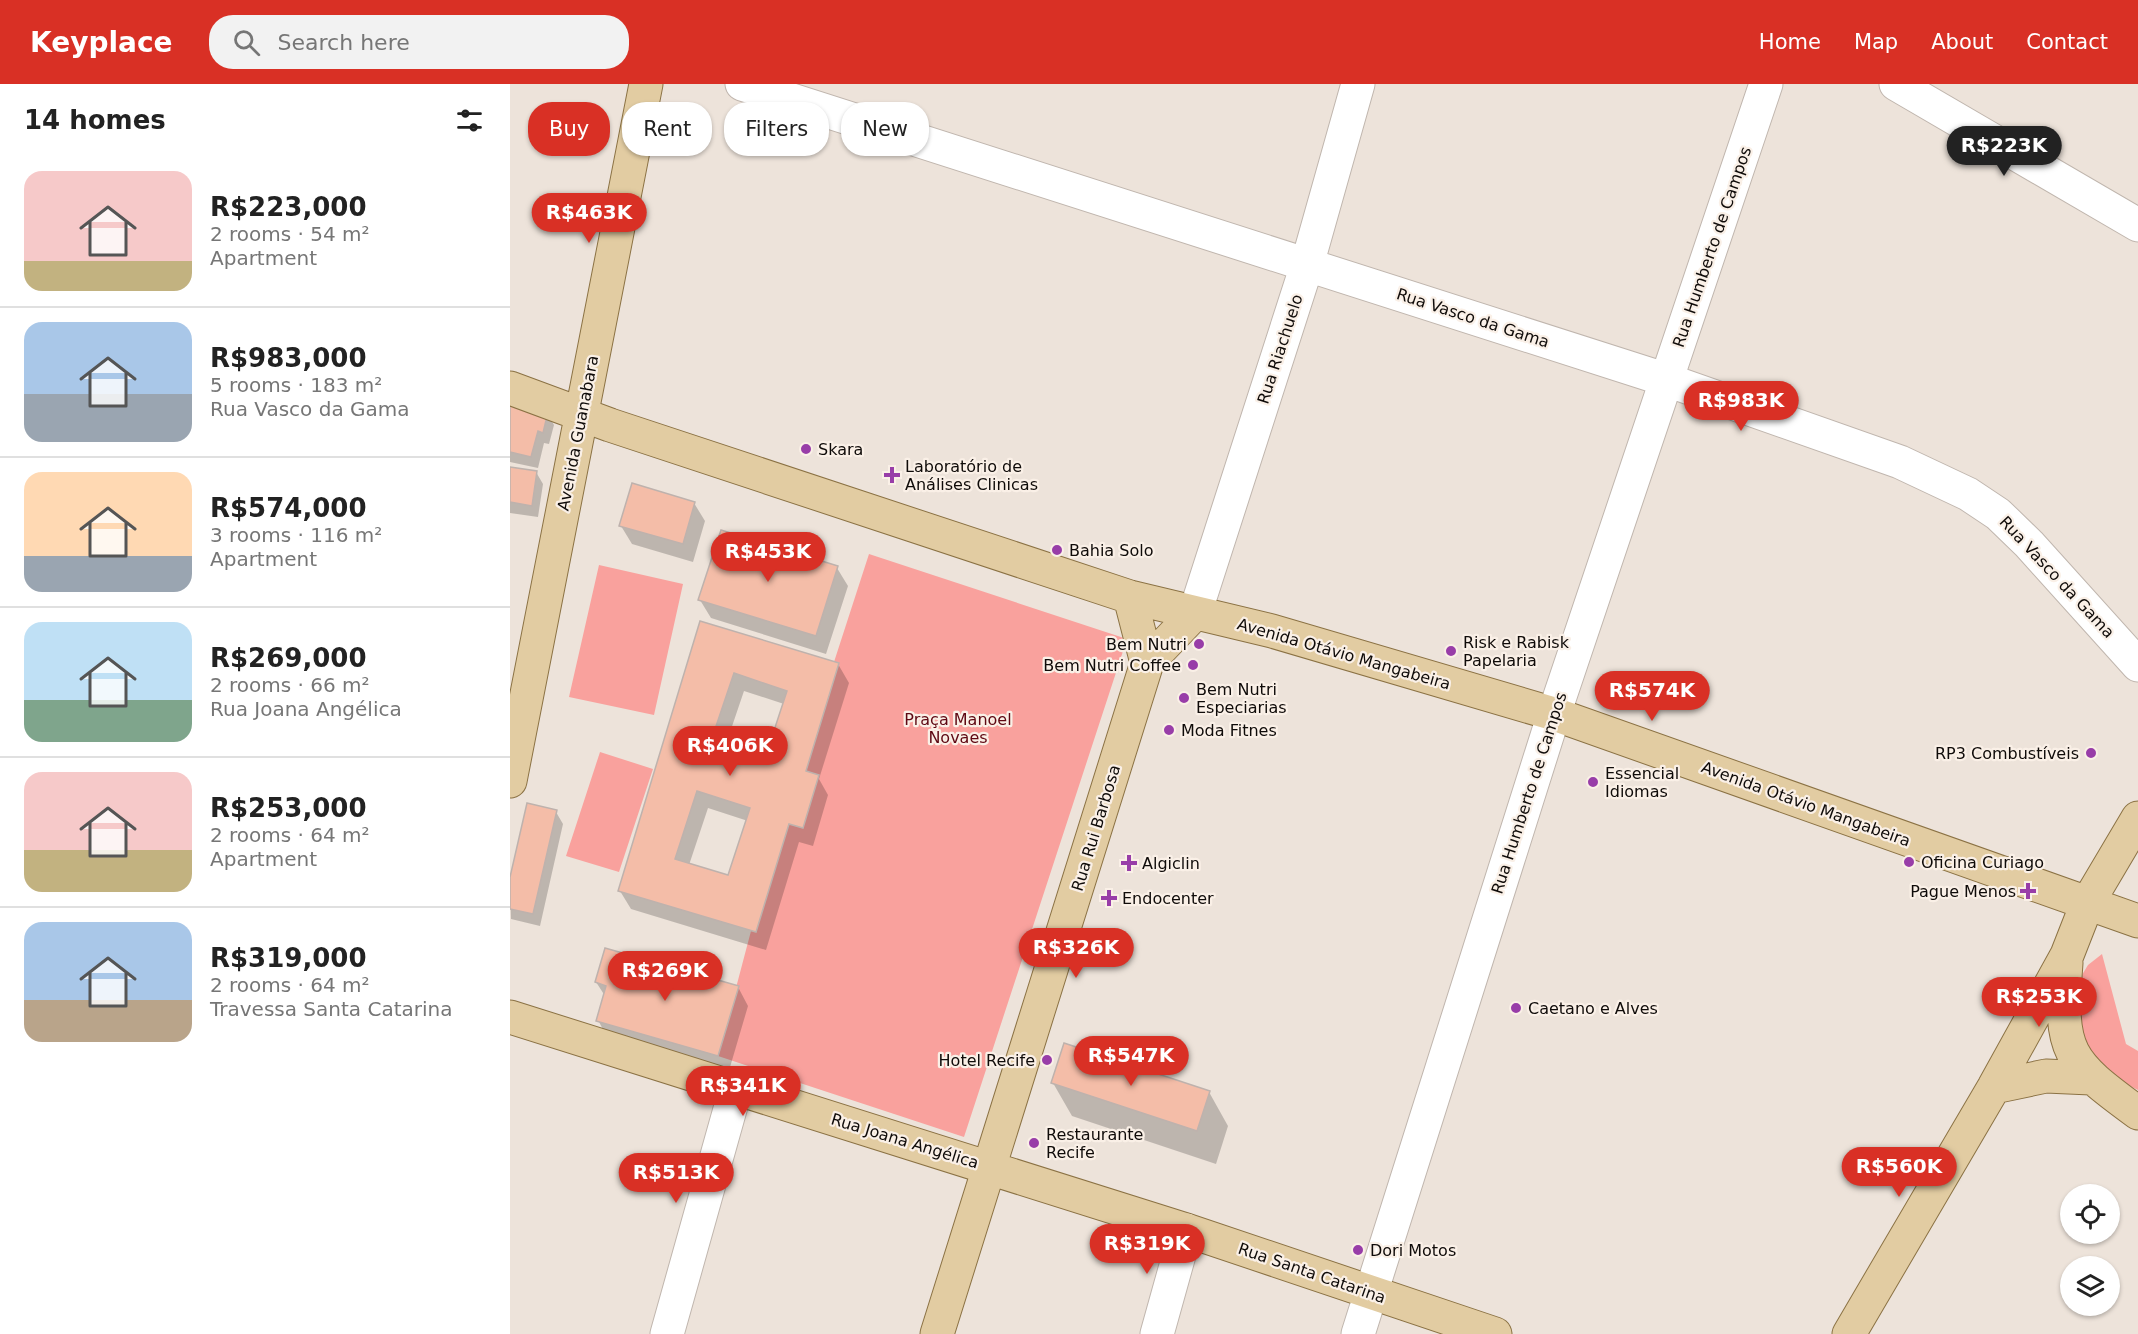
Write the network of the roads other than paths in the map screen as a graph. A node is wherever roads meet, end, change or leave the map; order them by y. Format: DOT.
graph roads {
  1 [pos="646,84"];
  2 [pos="742,84"];
  3 [pos="1358,84"];
  4 [pos="1766,84"];
  5 [pos="1896,84"];
  6 [pos="2138,225"];
  7 [pos="1307,265"];
  8 [pos="1667,380"];
  9 [pos="510,388"];
  10 [pos="581,414"];
  11 [pos="1130,597"];
  12 [pos="1195,613"];
  13 [pos="1147,663"];
  14 [pos="2138,665"];
  15 [pos="1554,714"];
  16 [pos="510,781"];
  17 [pos="2138,818"];
  18 [pos="2087,904"];
  19 [pos="2138,921"];
  20 [pos="2067,955"];
  21 [pos="510,1017"];
  22 [pos="2091,1078"];
  23 [pos="1994,1087"];
  24 [pos="736,1088"];
  25 [pos="2138,1113"];
  26 [pos="991,1168"];
  27 [pos="1186,1230"];
  28 [pos="1371,1293"];
  29 [pos="667,1334"];
  30 [pos="937,1334"];
  31 [pos="1156,1334"];
  32 [pos="1358,1334"];
  33 [pos="1495,1334"];
  34 [pos="1849,1334"];
  1 -- 10 [label="main road, Avenida Guanabara"];
  2 -- 7 [label="street, Rua Vasco da Gama"];
  3 -- 7 [label="street, Rua Riachuelo"];
  4 -- 8 [label="street, Rua Humberto de Campos"];
  5 -- 6 [label="street"];
  7 -- 8 [label="street, Rua Vasco da Gama"];
  7 -- 12 [label="street, Rua Riachuelo"];
  8 -- 14 [label="street, Rua Vasco da Gama"];
  8 -- 15 [label="street, Rua Humberto de Campos"];
  9 -- 10 [label="main road"];
  10 -- 11 [label="main road"];
  10 -- 16 [label="main road, Avenida Guanabara"];
  11 -- 12 [label="main road"];
  11 -- 13 [label="main road"];
  12 -- 13 [label="main road, Rua Rui Barbosa"];
  12 -- 15 [label="main road, Avenida Otávio Mangabeira"];
  13 -- 26 [label="main road, Rua Rui Barbosa"];
  15 -- 18 [label="main road, Avenida Otávio Mangabeira"];
  15 -- 28 [label="street, Rua Humberto de Campos"];
  17 -- 18 [label="main road"];
  18 -- 19 [label="main road, Avenida Otávio Mangabeira"];
  18 -- 20 [label="main road"];
  20 -- 22 [label="main road"];
  20 -- 23 [label="main road"];
  21 -- 24 [label="main road, Rua Joana Angélica"];
  22 -- 23 [label="main road"];
  22 -- 25 [label="main road"];
  23 -- 34 [label="main road"];
  24 -- 26 [label="main road, Rua Joana Angélica"];
  24 -- 29 [label="street"];
  26 -- 27 [label="main road, Rua Santa Catarina"];
  26 -- 30 [label="main road, Rua Rui Barbosa"];
  27 -- 28 [label="main road, Rua Santa Catarina"];
  27 -- 31 [label="street"];
  28 -- 32 [label="street, Rua Humberto de Campos"];
  28 -- 33 [label="main road, Rua Santa Catarina"];
}
